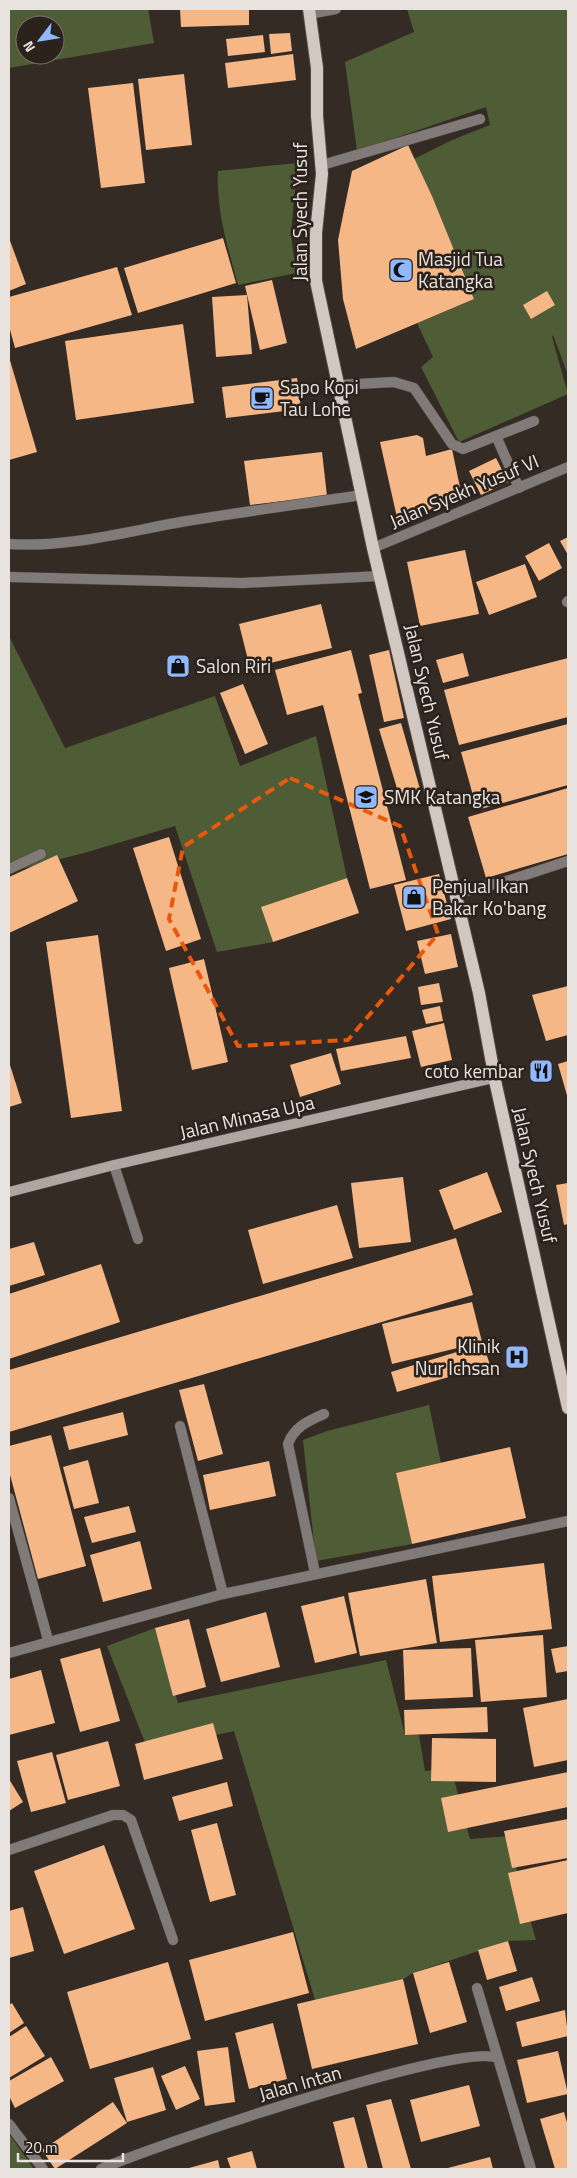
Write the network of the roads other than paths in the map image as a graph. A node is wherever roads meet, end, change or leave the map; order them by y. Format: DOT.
graph roads {
  1 [pos="336,9"];
  2 [pos="309,11"];
  3 [pos="480,120"];
  4 [pos="322,165"];
  5 [pos="339,385"];
  6 [pos="534,421"];
  7 [pos="496,436"];
  8 [pos="568,467"];
  9 [pos="519,488"];
  10 [pos="362,495"];
  11 [pos="9,544"];
  12 [pos="373,548"];
  13 [pos="380,576"];
  14 [pos="9,577"];
  15 [pos="41,854"];
  16 [pos="568,861"];
  17 [pos="9,869"];
  18 [pos="455,894"];
  19 [pos="494,1078"];
  20 [pos="114,1166"];
  21 [pos="9,1192"];
  22 [pos="138,1239"];
  23 [pos="568,1408"];
  24 [pos="324,1414"];
  25 [pos="180,1426"];
  26 [pos="9,1498"];
  27 [pos="568,1522"];
  28 [pos="315,1573"];
  29 [pos="223,1594"];
  30 [pos="48,1640"];
  31 [pos="9,1653"];
  32 [pos="9,1850"];
  33 [pos="173,1940"];
  34 [pos="477,1988"];
  35 [pos="497,2058"];
  36 [pos="9,2124"];
  37 [pos="43,2169"];
  38 [pos="100,2169"];
  39 [pos="530,2169"];
  1 -- 2 [label="street"];
  2 -- 4 [label="main road, Jalan Syech Yusuf"];
  3 -- 4 [label="street"];
  4 -- 5 [label="main road, Jalan Syech Yusuf"];
  5 -- 7 [label="street"];
  5 -- 10 [label="main road, Jalan Syech Yusuf"];
  6 -- 7 [label="street"];
  7 -- 9 [label="street"];
  8 -- 9 [label="street, Jalan Syekh Yusuf VI"];
  9 -- 12 [label="street, Jalan Syekh Yusuf VI"];
  10 -- 11 [label="street"];
  10 -- 12 [label="main road, Jalan Syech Yusuf"];
  12 -- 13 [label="main road, Jalan Syech Yusuf"];
  13 -- 14 [label="street"];
  13 -- 18 [label="main road, Jalan Syech Yusuf"];
  15 -- 17 [label="street"];
  16 -- 18 [label="street"];
  18 -- 19 [label="main road, Jalan Syech Yusuf"];
  19 -- 20 [label="street, Jalan Minasa Upa"];
  19 -- 23 [label="main road, Jalan Syech Yusuf"];
  20 -- 21 [label="street, Jalan Minasa Upa"];
  20 -- 22 [label="street"];
  24 -- 28 [label="street"];
  25 -- 29 [label="street"];
  26 -- 30 [label="street"];
  27 -- 28 [label="street"];
  28 -- 29 [label="street"];
  29 -- 30 [label="street"];
  30 -- 31 [label="street"];
  32 -- 33 [label="street"];
  34 -- 35 [label="street"];
  35 -- 38 [label="street, Jalan Intan"];
  35 -- 39 [label="street"];
  36 -- 37 [label="street"];
}
